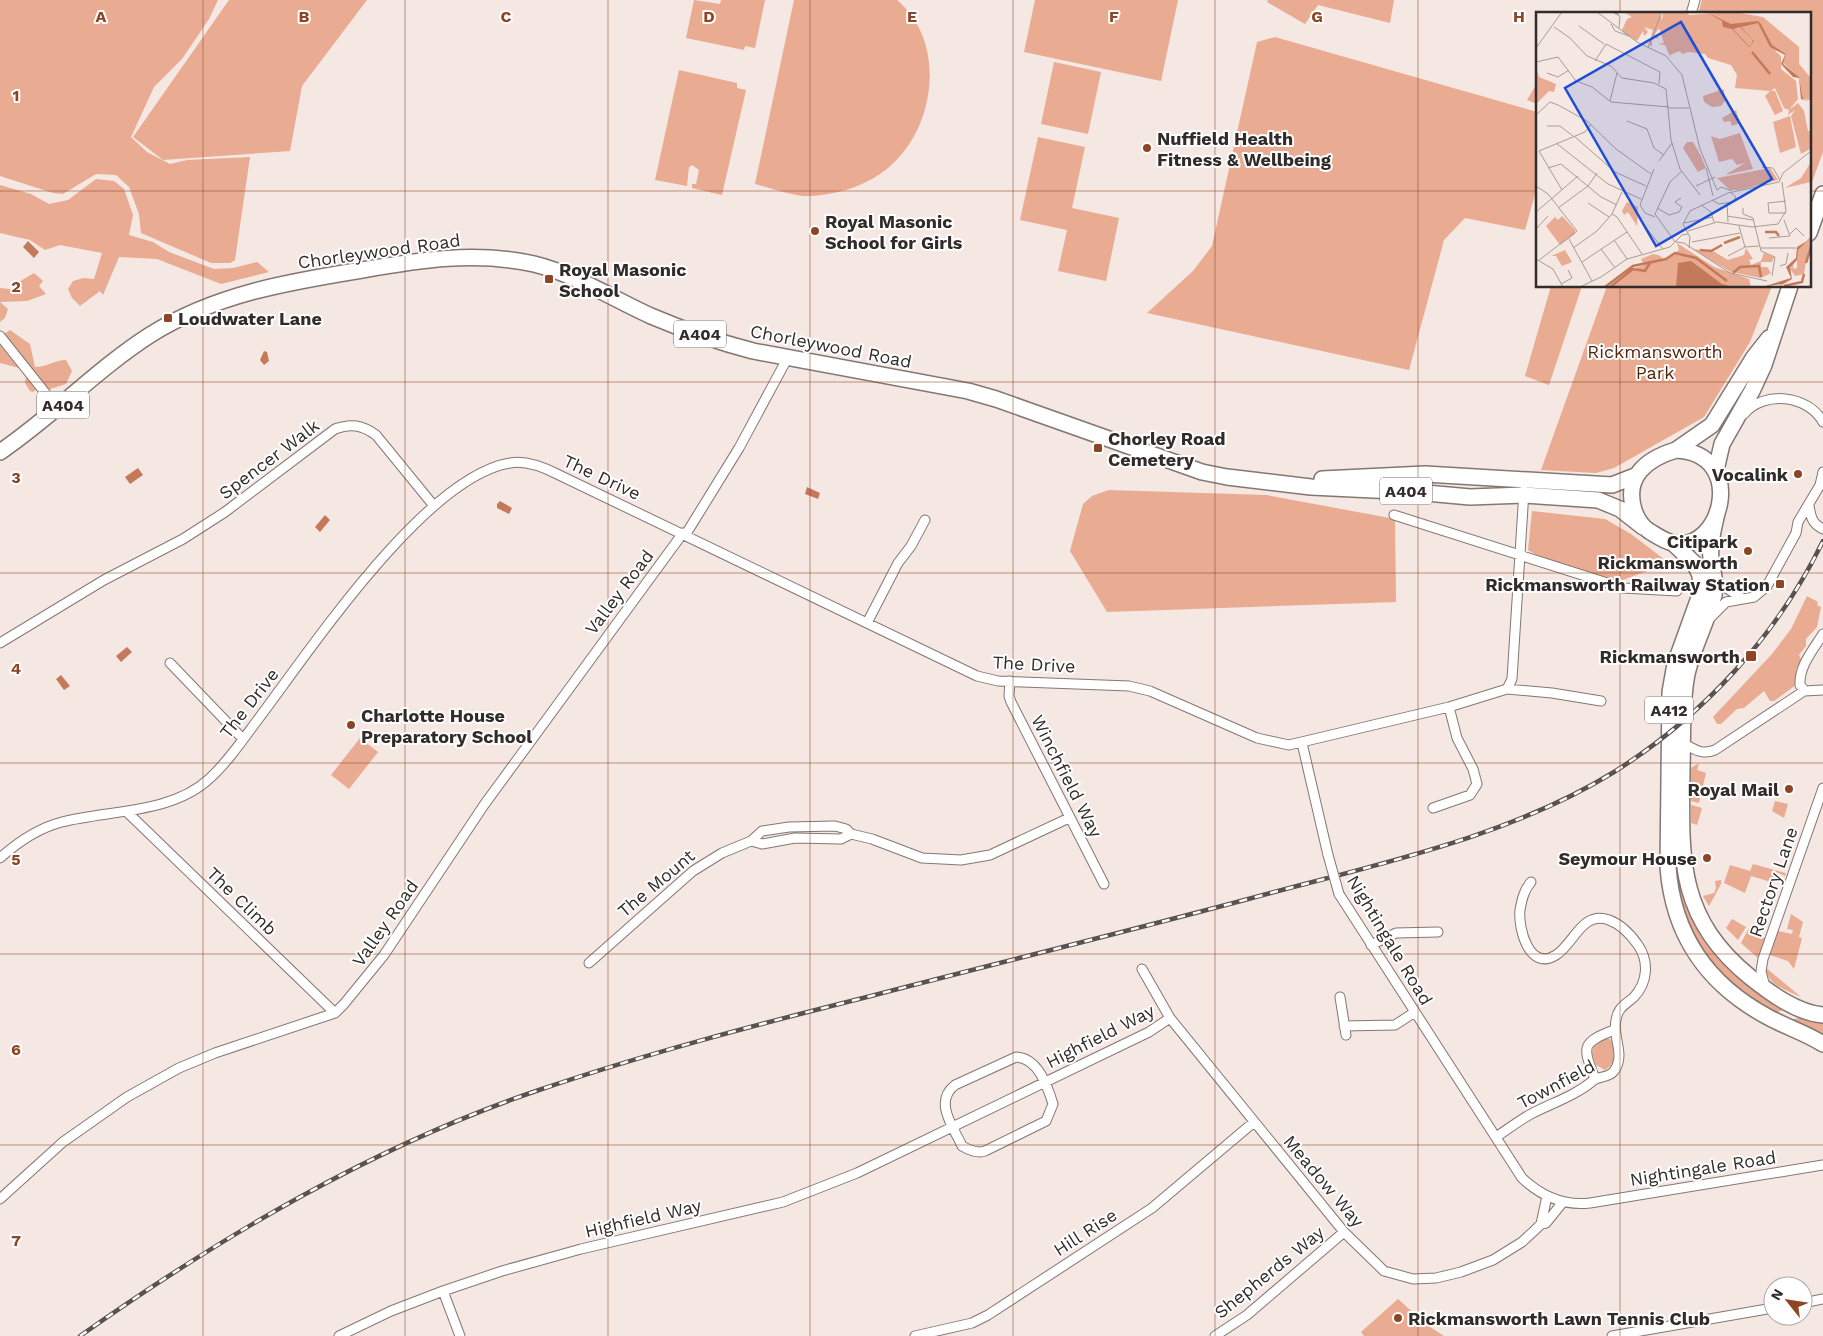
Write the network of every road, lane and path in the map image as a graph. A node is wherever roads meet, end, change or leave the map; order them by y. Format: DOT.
graph roads {
  1 [pos="1823,194"];
  2 [pos="1810,230"];
  3 [pos="1789,288"];
  4 [pos="1775,329"];
  5 [pos="0,336"];
  6 [pos="787,359"];
  7 [pos="58,409"];
  8 [pos="1823,422"];
  9 [pos="1726,438"];
  10 [pos="1676,450"];
  11 [pos="0,452"];
  12 [pos="1716,470"];
  13 [pos="1823,472"];
  14 [pos="1635,476"];
  15 [pos="1524,480"];
  16 [pos="1289,483"];
  17 [pos="1524,495"];
  18 [pos="434,506"];
  19 [pos="1809,506"];
  20 [pos="1717,513"];
  21 [pos="1394,515"];
  22 [pos="925,520"];
  23 [pos="1643,527"];
  24 [pos="1820,528"];
  25 [pos="685,534"];
  26 [pos="1673,543"];
  27 [pos="1520,556"];
  28 [pos="1715,577"];
  29 [pos="1678,591"];
  30 [pos="1742,598"];
  31 [pos="867,623"];
  32 [pos="1700,634"];
  33 [pos="1823,634"];
  34 [pos="0,642"];
  35 [pos="170,663"];
  36 [pos="1010,681"];
  37 [pos="1507,690"];
  38 [pos="1823,690"];
  39 [pos="1805,691"];
  40 [pos="1601,701"];
  41 [pos="1449,707"];
  42 [pos="243,739"];
  43 [pos="1302,743"];
  44 [pos="1683,743"];
  45 [pos="1823,788"];
  46 [pos="1433,808"];
  47 [pos="128,813"];
  48 [pos="1069,818"];
  49 [pos="0,858"];
  50 [pos="1531,882"];
  51 [pos="1104,884"];
  52 [pos="1438,932"];
  53 [pos="1371,945"];
  54 [pos="589,963"];
  55 [pos="1142,969"];
  56 [pos="1765,988"];
  57 [pos="1340,997"];
  58 [pos="335,1012"];
  59 [pos="1415,1012"];
  60 [pos="1823,1015"];
  61 [pos="1170,1018"];
  62 [pos="1614,1030"];
  63 [pos="1823,1044"];
  64 [pos="1595,1079"];
  65 [pos="1045,1082"];
  66 [pos="1254,1122"];
  67 [pos="952,1127"];
  68 [pos="1496,1137"];
  69 [pos="1823,1165"];
  70 [pos="1547,1196"];
  71 [pos="0,1200"];
  72 [pos="1563,1202"];
  73 [pos="1540,1224"];
  74 [pos="1344,1232"];
  75 [pos="443,1290"];
  76 [pos="1763,1310"];
  77 [pos="339,1336"];
  78 [pos="460,1336"];
  79 [pos="915,1336"];
  80 [pos="1215,1336"];
  81 [pos="1612,1336"];
  1 -- 2 [label="main road"];
  3 -- 4 [label="main road"];
  4 -- 9 [label="main road"];
  4 -- 10 [label="main road"];
  5 -- 7 [label="street"];
  6 -- 7 [label="main road, Chorleywood Road / A404"];
  6 -- 16 [label="main road, Chorleywood Road / A404"];
  6 -- 25 [label="street, Valley Road"];
  7 -- 11 [label="main road, Chorleywood Road / A404"];
  8 -- 9 [label="street"];
  9 -- 12 [label="main road"];
  10 -- 12 [label="main road"];
  10 -- 14 [label="main road"];
  12 -- 20 [label="main road"];
  13 -- 19 [label="street"];
  14 -- 15 [label="main road, A404"];
  14 -- 23 [label="main road"];
  15 -- 16 [label="main road, A404"];
  15 -- 17 [label="street"];
  16 -- 17 [label="main road, A404"];
  17 -- 23 [label="main road, A404"];
  17 -- 27 [label="street"];
  18 -- 25 [label="street, The Drive"];
  18 -- 34 [label="street, Spencer Walk"];
  18 -- 42 [label="street, The Drive"];
  19 -- 24 [label="street"];
  19 -- 30 [label="street"];
  20 -- 26 [label="main road"];
  20 -- 28 [label="main road, A412"];
  21 -- 27 [label="street"];
  22 -- 31 [label="street"];
  23 -- 26 [label="main road"];
  25 -- 31 [label="street, The Drive"];
  25 -- 58 [label="street, Valley Road"];
  26 -- 63 [label="main road, A412"];
  27 -- 29 [label="street"];
  27 -- 37 [label="street"];
  28 -- 30 [label="street"];
  28 -- 32 [label="main road, A412"];
  30 -- 32 [label="street"];
  31 -- 36 [label="street, The Drive"];
  32 -- 44 [label="main road, A412"];
  33 -- 39 [label="street"];
  35 -- 42 [label="street"];
  36 -- 43 [label="street, The Drive"];
  36 -- 48 [label="street, Winchfield Way"];
  37 -- 40 [label="street"];
  37 -- 41 [label="street"];
  38 -- 39 [label="street"];
  39 -- 44 [label="street"];
  41 -- 43 [label="street"];
  41 -- 46 [label="street"];
  42 -- 47 [label="street, The Drive"];
  43 -- 53 [label="street, Nightingale Road, bridge"];
  44 -- 56 [label="main road, A412"];
  45 -- 56 [label="street, Rectory Lane"];
  47 -- 49 [label="street, The Drive"];
  47 -- 58 [label="street, The Climb"];
  48 -- 51 [label="street, Winchfield Way"];
  48 -- 54 [label="street, The Mount"];
  50 -- 62 [label="street"];
  52 -- 53 [label="street"];
  53 -- 59 [label="street, Nightingale Road"];
  55 -- 61 [label="street, Meadow Way"];
  56 -- 60 [label="main road, A412"];
  57 -- 59 [label="street"];
  58 -- 71 [label="street, Valley Road"];
  59 -- 68 [label="street, Nightingale Road"];
  61 -- 65 [label="street, Highfield Way"];
  61 -- 66 [label="street, Meadow Way"];
  62 -- 64 [label="street, Townfield"];
  62 -- 64 [label="street"];
  64 -- 68 [label="street, Townfield"];
  65 -- 67 [label="street, Highfield Way"];
  65 -- 67 [label="street, Highfield Way"];
  65 -- 67 [label="street, Highfield Way"];
  66 -- 74 [label="street, Meadow Way"];
  66 -- 79 [label="street, Hill Rise"];
  67 -- 75 [label="street, Highfield Way"];
  68 -- 70 [label="street, Nightingale Road"];
  69 -- 72 [label="street, Nightingale Road"];
  70 -- 72 [label="street, Nightingale Road"];
  70 -- 73 [label="street"];
  72 -- 73 [label="street, Meadow Way"];
  73 -- 74 [label="street, Meadow Way"];
  74 -- 80 [label="street, Shepherds Way"];
  75 -- 77 [label="street, Highfield Way"];
  75 -- 78 [label="street"];
  76 -- 81 [label="street"];
}
